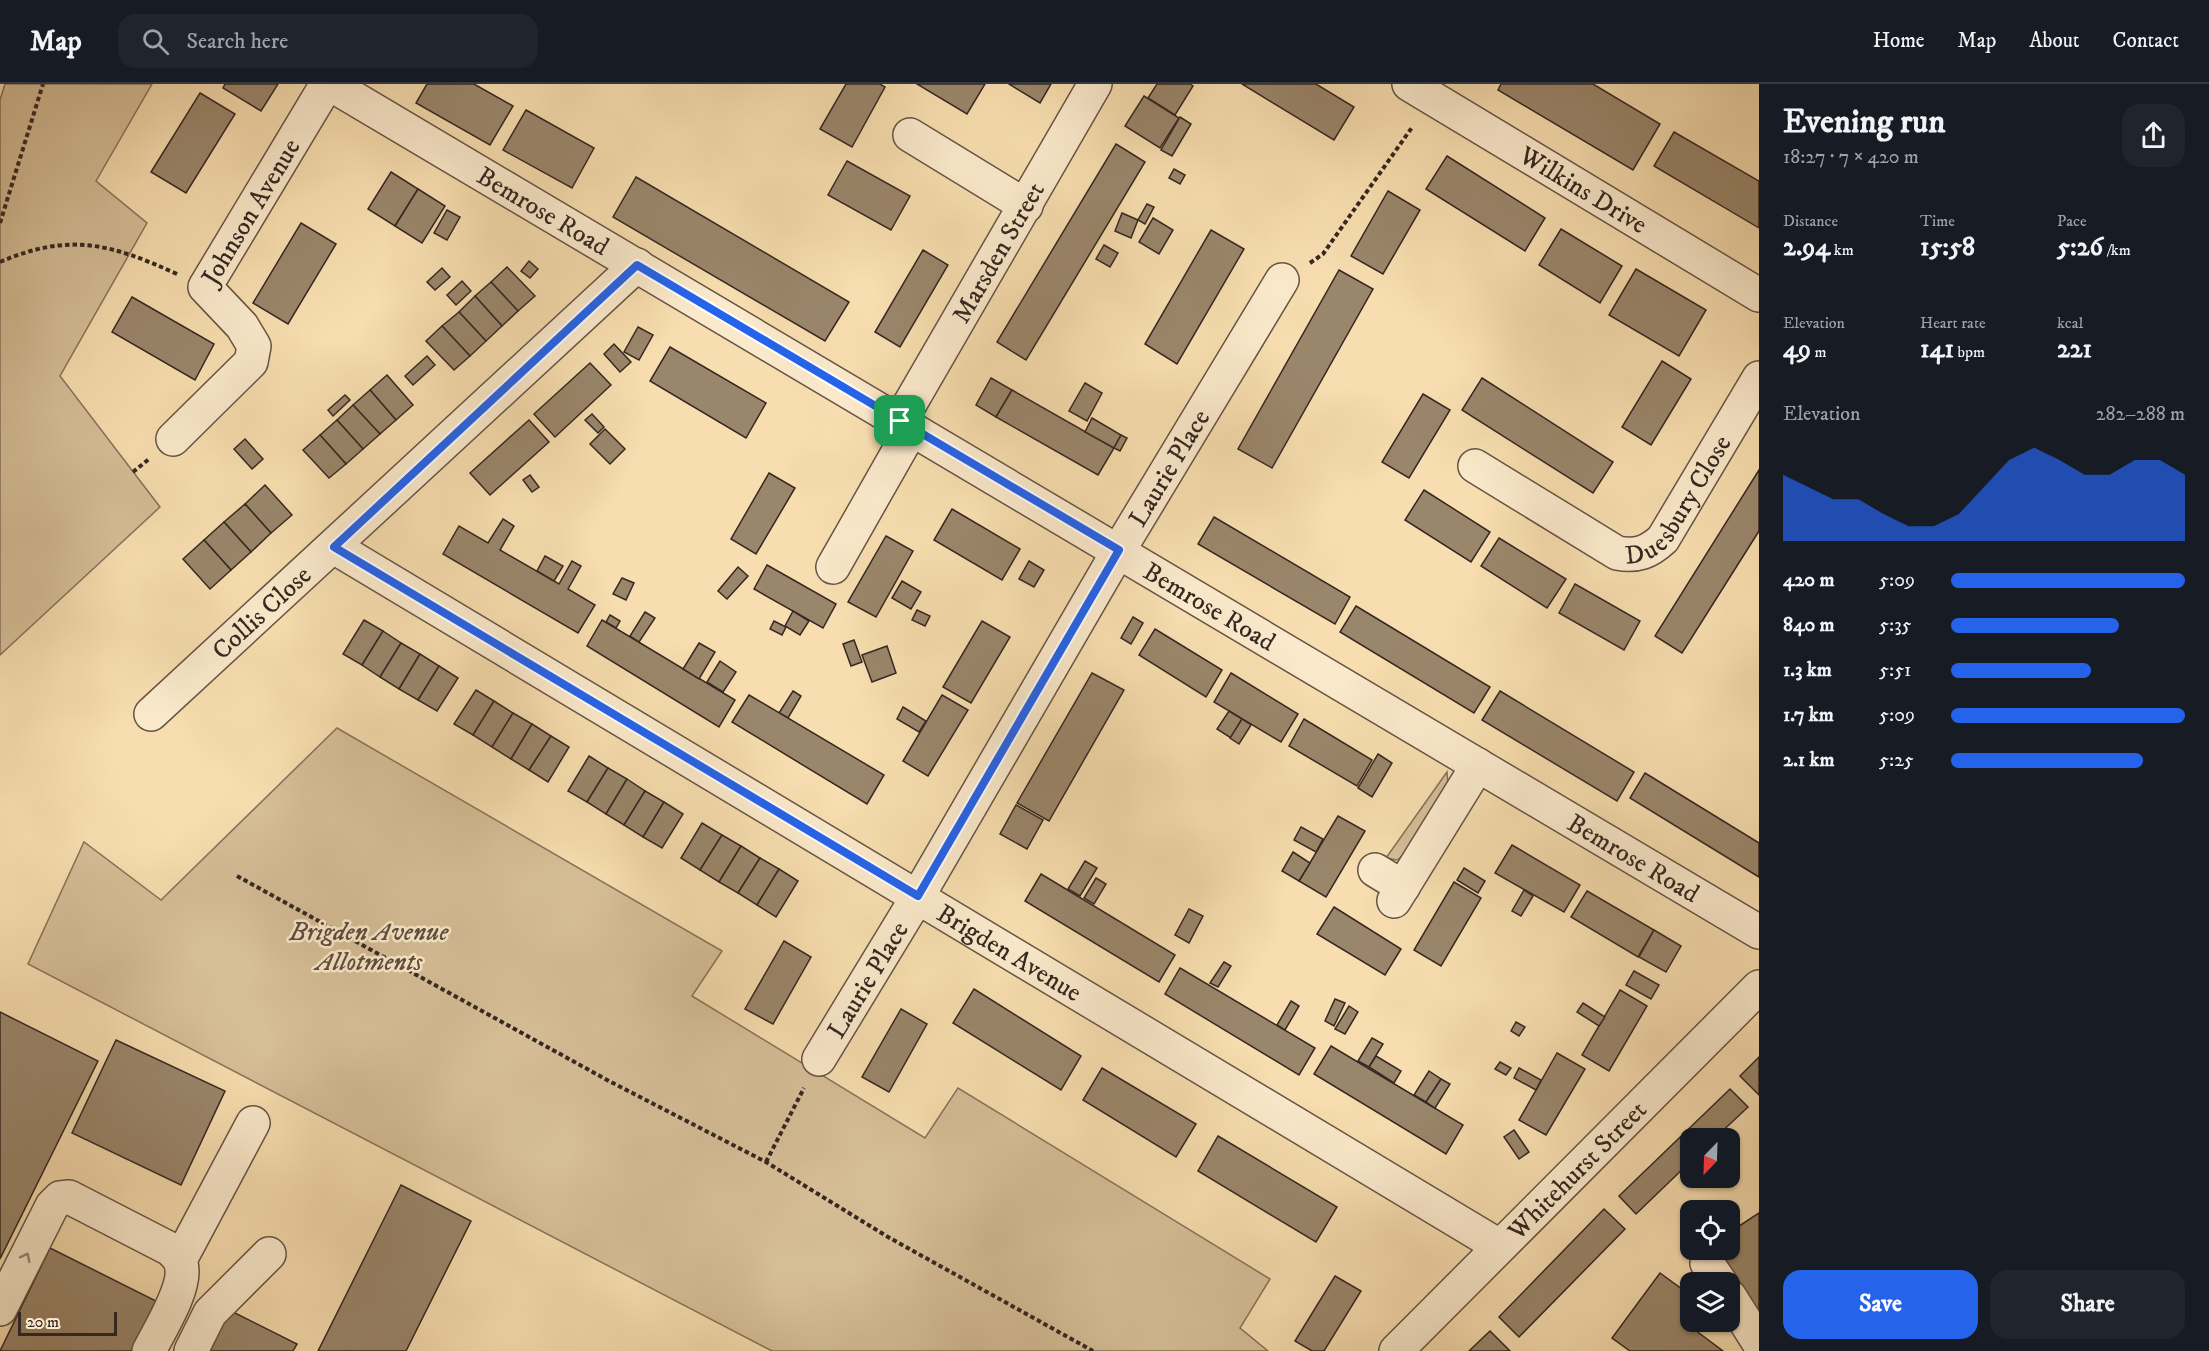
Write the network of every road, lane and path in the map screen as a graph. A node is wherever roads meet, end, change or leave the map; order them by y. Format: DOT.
graph roads {
  1 [pos="43,84"];
  2 [pos="329,84"];
  3 [pos="1095,84"];
  4 [pos="1421,91"];
  5 [pos="910,135"];
  6 [pos="1026,206"];
  7 [pos="0,223"];
  8 [pos="0,261"];
  9 [pos="637,265"];
  10 [pos="1282,280"];
  11 [pos="205,287"];
  12 [pos="1759,296"];
  13 [pos="1759,378"];
  14 [pos="906,425"];
  15 [pos="173,439"];
  16 [pos="1475,466"];
  17 [pos="334,547"];
  18 [pos="1119,550"];
  19 [pos="833,567"];
  20 [pos="151,714"];
  21 [pos="1478,765"];
  22 [pos="1375,870"];
  23 [pos="237,876"];
  24 [pos="918,896"];
  25 [pos="1759,932"];
  26 [pos="1759,987"];
  27 [pos="819,1059"];
  28 [pos="253,1123"];
  29 [pos="766,1161"];
  30 [pos="1499,1246"];
  31 [pos="269,1254"];
  32 [pos="180,1260"];
  33 [pos="0,1309"];
  34 [pos="1740,1314"];
  35 [pos="1759,1343"];
  36 [pos="149,1351"];
  37 [pos="191,1351"];
  38 [pos="1094,1351"];
  39 [pos="1396,1351"];
  1 -- 7 [label="path"];
  2 -- 9 [label="street, Bemrose Road"];
  2 -- 11 [label="street, Johnson Avenue"];
  3 -- 6 [label="street, Marsden Street"];
  4 -- 10 [label="path"];
  4 -- 12 [label="street, Wilkins Drive"];
  5 -- 6 [label="street"];
  6 -- 14 [label="street, Marsden Street"];
  8 -- 11 [label="path"];
  9 -- 14 [label="street, Bemrose Road"];
  9 -- 17 [label="street, Collis Close"];
  10 -- 18 [label="street, Laurie Place"];
  11 -- 15 [label="street, Johnson Avenue"];
  13 -- 16 [label="street, Duesbury Close"];
  14 -- 18 [label="street, Bemrose Road"];
  14 -- 19 [label="street"];
  17 -- 20 [label="street, Collis Close"];
  17 -- 24 [label="street, Brigden Avenue"];
  18 -- 21 [label="street, Bemrose Road"];
  18 -- 24 [label="street, Laurie Place"];
  21 -- 22 [label="street"];
  21 -- 25 [label="street, Bemrose Road"];
  23 -- 29 [label="path"];
  24 -- 27 [label="street, Laurie Place"];
  24 -- 30 [label="street, Brigden Avenue"];
  26 -- 30 [label="street, Whitehurst Street"];
  27 -- 29 [label="path"];
  28 -- 32 [label="street"];
  29 -- 38 [label="path"];
  30 -- 39 [label="street, Whitehurst Street"];
  31 -- 37 [label="street"];
  33 -- 32 [label="street, one-way"];
  32 -- 36 [label="street"];
  34 -- 35 [label="street"];
}
